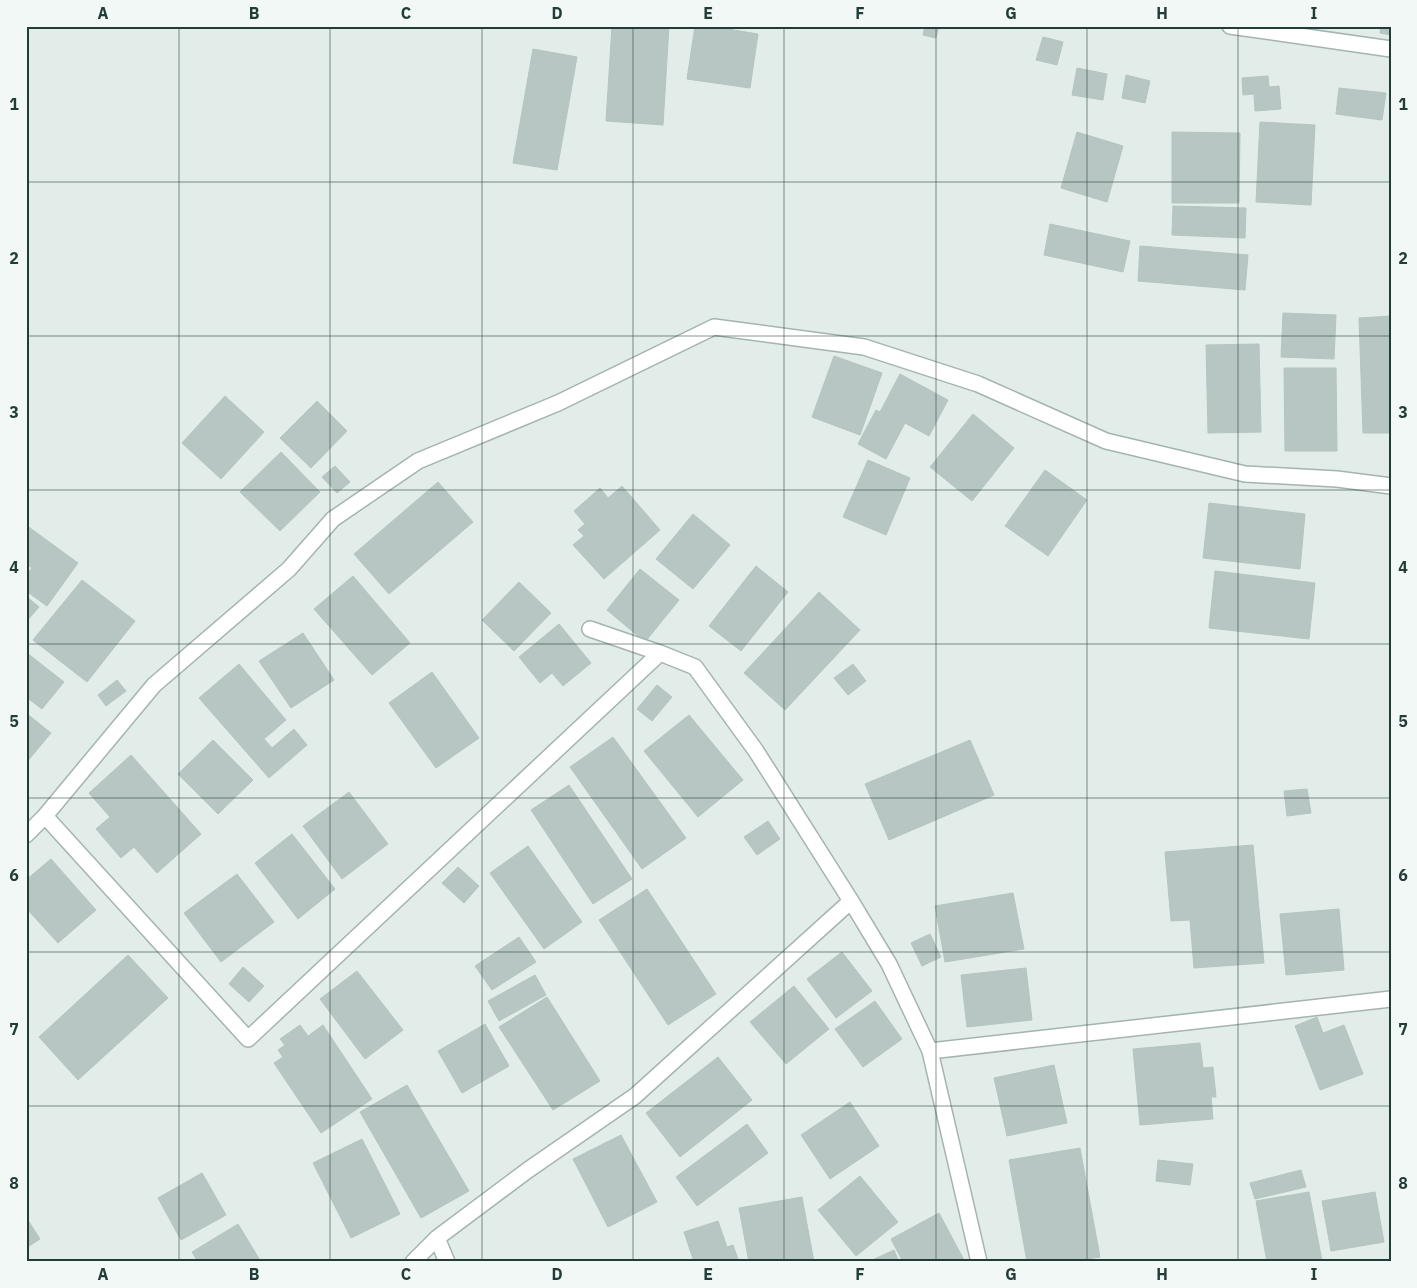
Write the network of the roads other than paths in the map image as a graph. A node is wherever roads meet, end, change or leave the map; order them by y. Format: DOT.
graph roads {
  1 [pos="1230,26"];
  2 [pos="1391,49"];
  3 [pos="1391,486"];
  4 [pos="590,629"];
  5 [pos="660,653"];
  6 [pos="45,816"];
  7 [pos="26,835"];
  8 [pos="851,901"];
  9 [pos="1391,999"];
  10 [pos="930,1051"];
  11 [pos="437,1238"];
  12 [pos="413,1262"];
  13 [pos="447,1262"];
  14 [pos="979,1262"];
  1 -- 2 [label="street"];
  3 -- 6 [label="street"];
  4 -- 5 [label="street"];
  5 -- 6 [label="street"];
  5 -- 8 [label="street"];
  6 -- 7 [label="street"];
  8 -- 10 [label="street"];
  8 -- 11 [label="street"];
  9 -- 10 [label="street"];
  10 -- 14 [label="street"];
  11 -- 12 [label="street"];
  11 -- 13 [label="street"];
}
